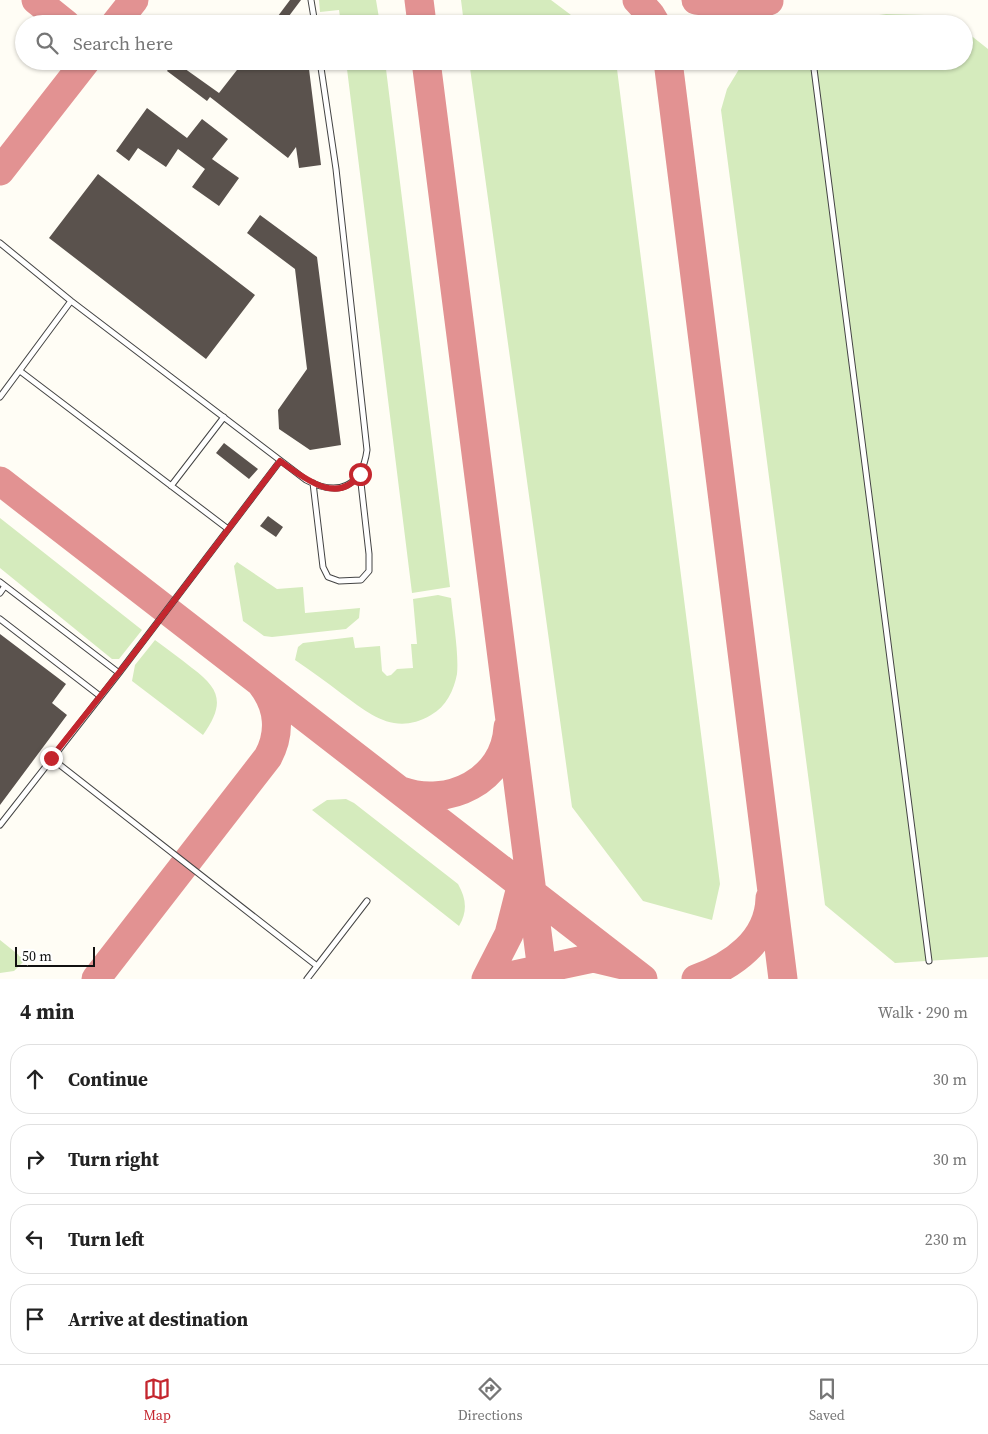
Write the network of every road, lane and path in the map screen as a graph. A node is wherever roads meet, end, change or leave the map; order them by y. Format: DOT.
graph roads {
  1 [pos="311,0"];
  2 [pos="314,15"];
  3 [pos="321,70"];
  4 [pos="814,70"];
  5 [pos="0,244"];
  6 [pos="71,301"];
  7 [pos="20,371"];
  8 [pos="0,397"];
  9 [pos="224,417"];
  10 [pos="280,461"];
  11 [pos="360,474"];
  12 [pos="313,483"];
  13 [pos="171,486"];
  14 [pos="228,529"];
  15 [pos="0,582"];
  16 [pos="5,586"];
  17 [pos="0,593"];
  18 [pos="0,618"];
  19 [pos="119,673"];
  20 [pos="100,696"];
  21 [pos="51,758"];
  22 [pos="0,825"];
  23 [pos="367,901"];
  24 [pos="929,961"];
  25 [pos="317,966"];
  26 [pos="307,979"];
  1 -- 2 [label="lane"];
  3 -- 11 [label="lane"];
  4 -- 24 [label="lane"];
  5 -- 6 [label="lane"];
  6 -- 7 [label="lane"];
  6 -- 9 [label="lane"];
  7 -- 8 [label="lane"];
  7 -- 13 [label="lane"];
  9 -- 10 [label="lane"];
  9 -- 13 [label="lane"];
  10 -- 12 [label="lane"];
  10 -- 14 [label="lane"];
  11 -- 12 [label="lane"];
  11 -- 12 [label="lane"];
  13 -- 14 [label="lane"];
  14 -- 19 [label="lane"];
  15 -- 16 [label="lane"];
  16 -- 17 [label="lane"];
  16 -- 19 [label="lane"];
  18 -- 20 [label="lane"];
  19 -- 20 [label="lane"];
  20 -- 21 [label="lane"];
  21 -- 22 [label="lane"];
  21 -- 25 [label="lane"];
  23 -- 25 [label="lane"];
  25 -- 26 [label="lane"];
}
